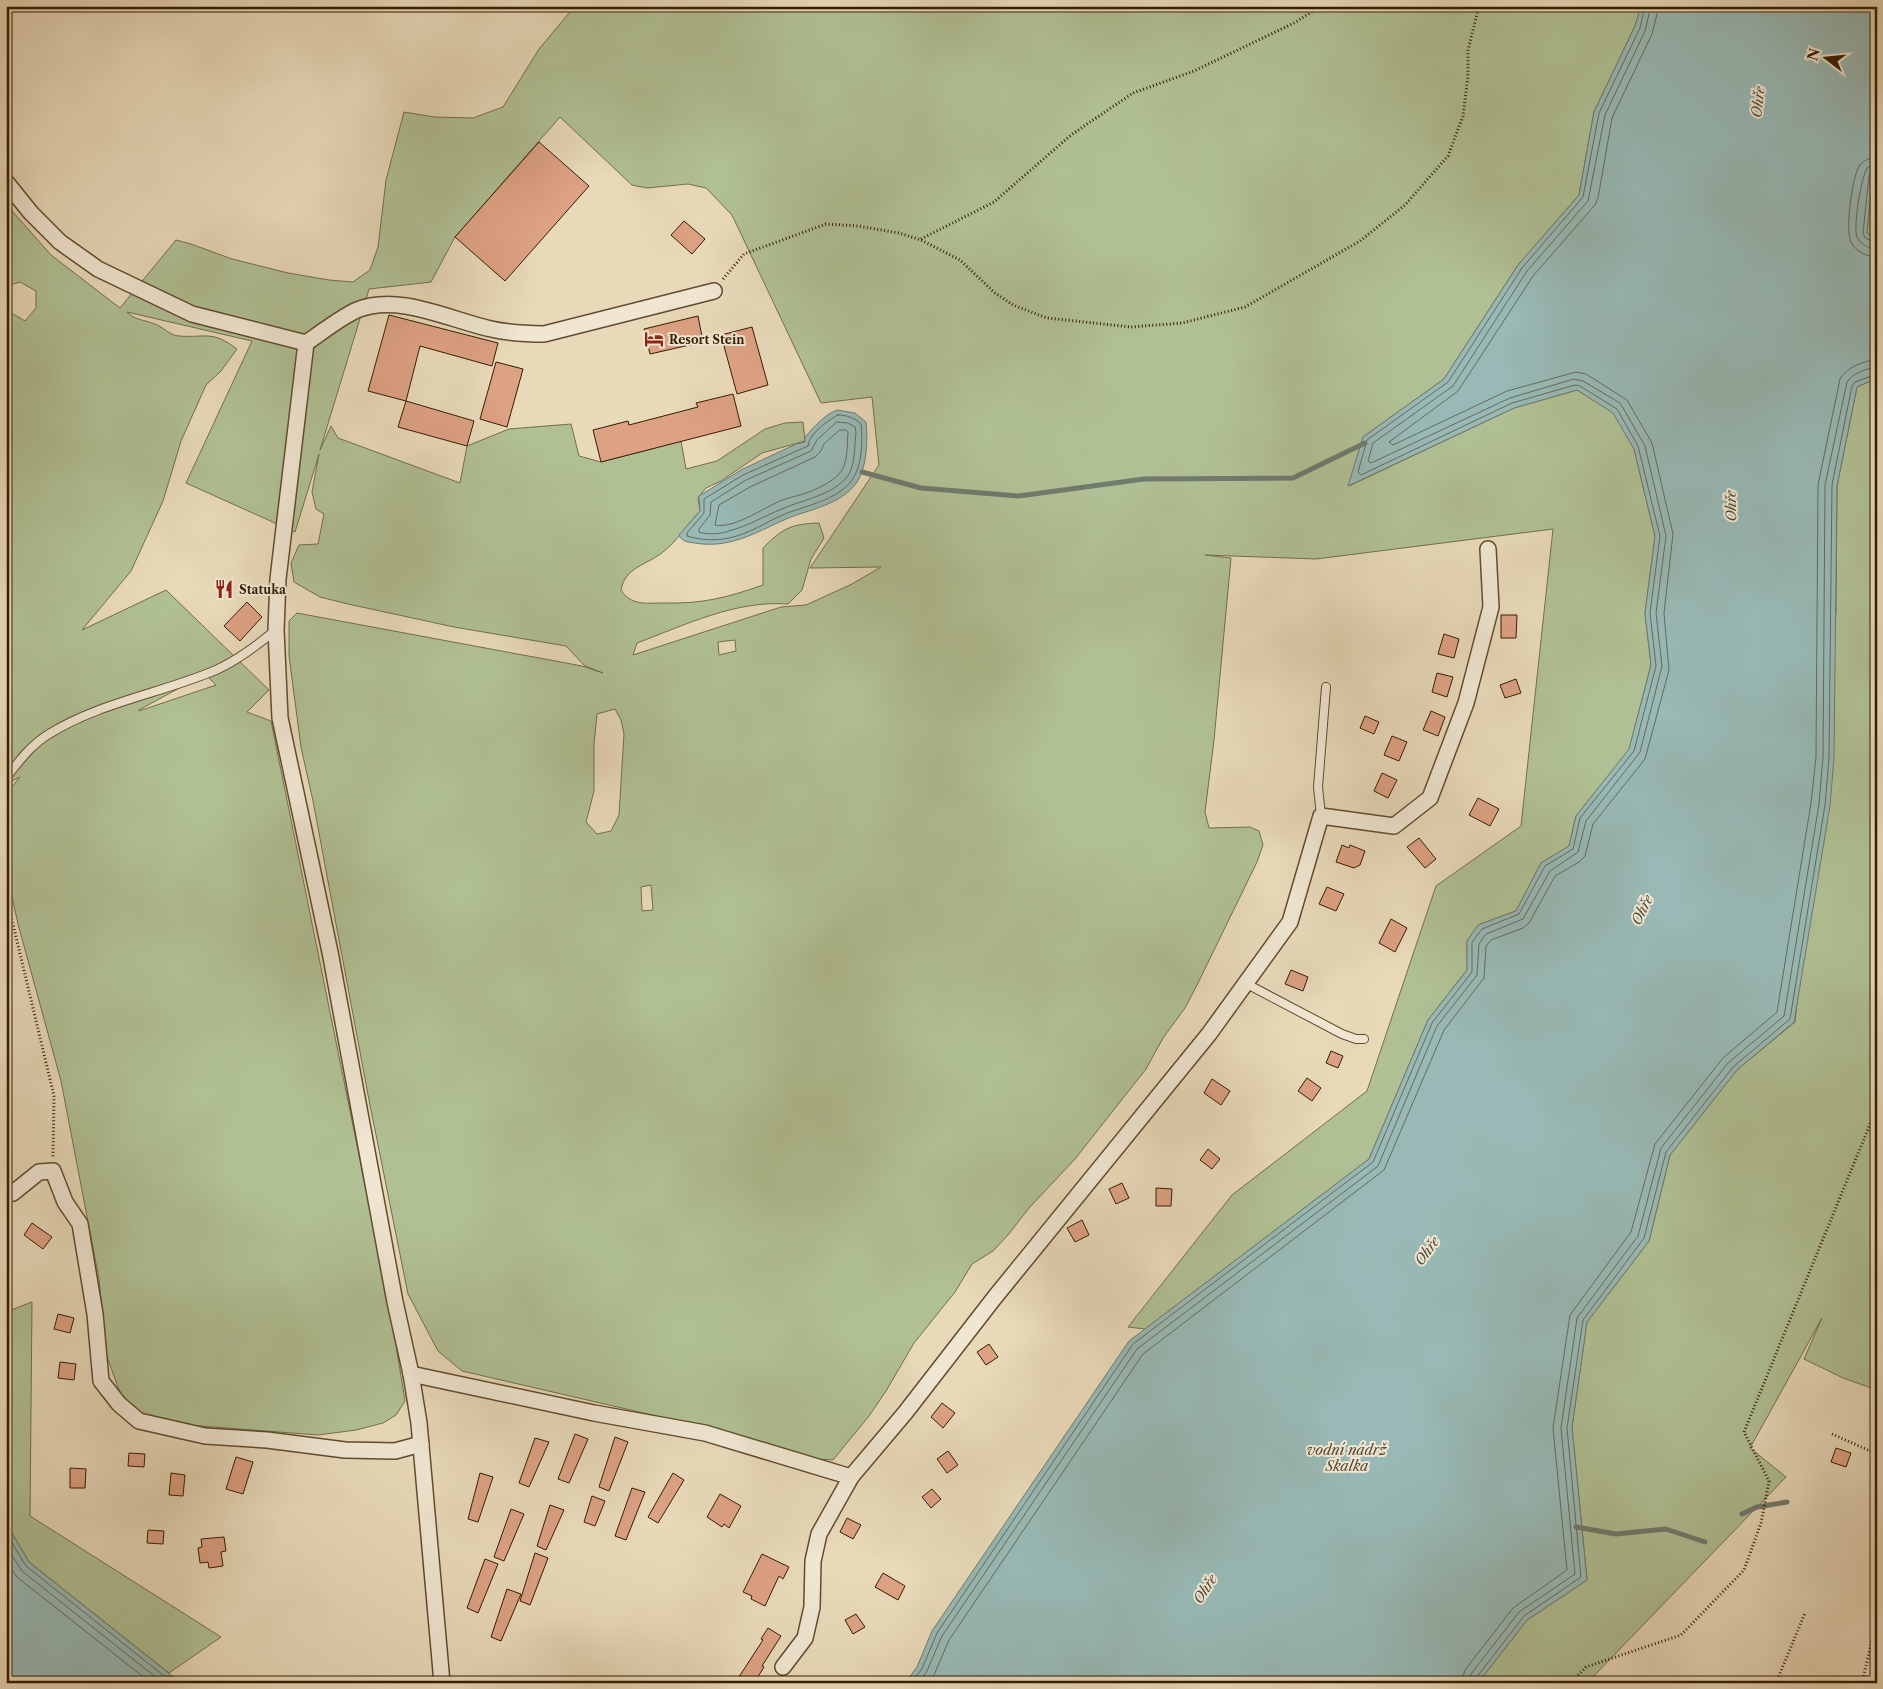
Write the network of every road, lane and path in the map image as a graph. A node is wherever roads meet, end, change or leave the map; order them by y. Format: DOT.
graph roads {
  1 [pos="1321,6"];
  2 [pos="1479,6"];
  3 [pos="6,182"];
  4 [pos="921,240"];
  5 [pos="714,291"];
  6 [pos="306,343"];
  7 [pos="1488,549"];
  8 [pos="276,630"];
  9 [pos="1326,687"];
  10 [pos="6,778"];
  11 [pos="1321,816"];
  12 [pos="6,895"];
  13 [pos="1245,983"];
  14 [pos="1364,1039"];
  15 [pos="1877,1107"];
  16 [pos="53,1171"];
  17 [pos="6,1194"];
  18 [pos="411,1374"];
  19 [pos="1832,1434"];
  20 [pos="421,1444"];
  21 [pos="1877,1454"];
  22 [pos="851,1477"];
  23 [pos="1804,1613"];
  24 [pos="1877,1618"];
  25 [pos="783,1667"];
  26 [pos="442,1683"];
  27 [pos="1572,1683"];
  28 [pos="1776,1683"];
  29 [pos="1862,1683"];
  1 -- 4 [label="path"];
  2 -- 4 [label="path"];
  3 -- 6 [label="street"];
  4 -- 5 [label="path"];
  5 -- 6 [label="street"];
  6 -- 8 [label="street"];
  7 -- 11 [label="street"];
  8 -- 10 [label="lane"];
  8 -- 18 [label="street"];
  9 -- 11 [label="lane"];
  11 -- 13 [label="street"];
  12 -- 16 [label="path"];
  13 -- 14 [label="lane"];
  13 -- 22 [label="street"];
  15 -- 27 [label="path"];
  16 -- 17 [label="street"];
  16 -- 20 [label="street"];
  18 -- 20 [label="street"];
  18 -- 22 [label="street"];
  19 -- 21 [label="path"];
  20 -- 26 [label="street"];
  22 -- 25 [label="street"];
  23 -- 28 [label="path"];
  24 -- 29 [label="path"];
}
